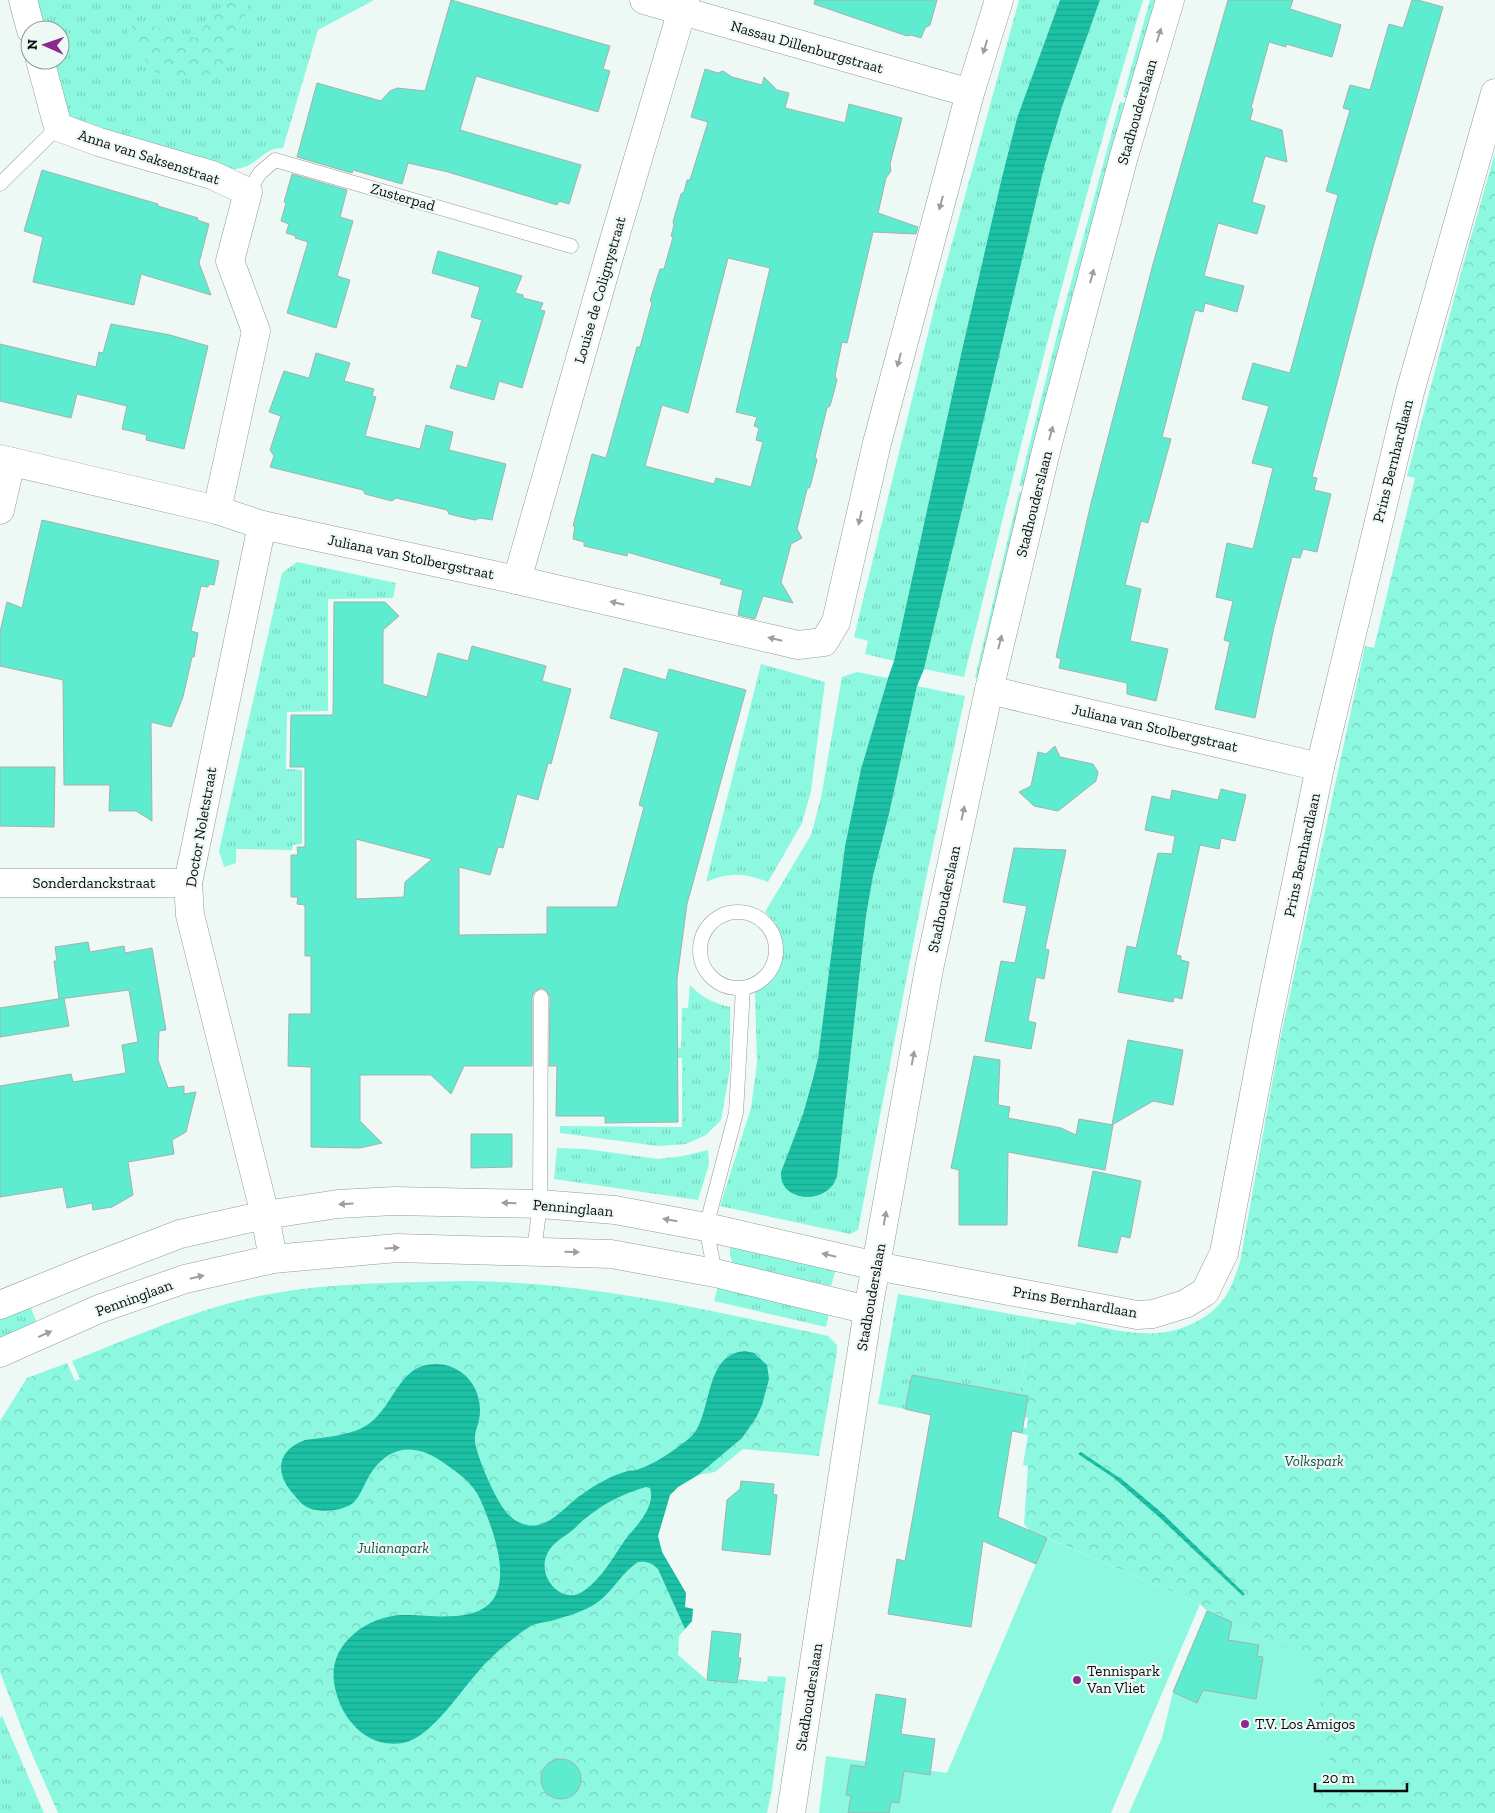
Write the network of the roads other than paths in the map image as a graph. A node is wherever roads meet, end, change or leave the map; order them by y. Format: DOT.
graph roads {
  1 [pos="23,0"];
  2 [pos="644,0"];
  3 [pos="999,0"];
  4 [pos="1170,0"];
  5 [pos="684,6"];
  6 [pos="28,20"];
  7 [pos="43,70"];
  8 [pos="970,93"];
  9 [pos="1495,93"];
  10 [pos="58,127"];
  11 [pos="0,184"];
  12 [pos="248,192"];
  13 [pos="571,246"];
  14 [pos="5,460"];
  15 [pos="0,510"];
  16 [pos="217,510"];
  17 [pos="262,525"];
  18 [pos="517,580"];
  19 [pos="989,690"];
  20 [pos="1320,766"];
  21 [pos="188,882"];
  22 [pos="0,883"];
  23 [pos="742,988"];
  24 [pos="541,997"];
  25 [pos="540,1204"];
  26 [pos="265,1215"];
  27 [pos="706,1227"];
  28 [pos="534,1250"];
  29 [pos="273,1259"];
  30 [pos="876,1266"];
  31 [pos="715,1273"];
  32 [pos="0,1305"];
  33 [pos="868,1310"];
  34 [pos="0,1353"];
  35 [pos="791,1813"];
  1 -- 6 [label="street"];
  2 -- 5 [label="street, Nassau Dillenburgstraat"];
  3 -- 8 [label="street, one-way"];
  19 -- 4 [label="street, Stadhouderslaan, one-way"];
  5 -- 8 [label="street, Nassau Dillenburgstraat"];
  5 -- 18 [label="street, Louise de Colignystraat"];
  7 -- 10 [label="street, Anna van Saksenstraat"];
  8 -- 18 [label="street, Juliana van Stolbergstraat, one-way"];
  9 -- 20 [label="street, Prins Bernhardlaan"];
  10 -- 11 [label="lane"];
  10 -- 12 [label="street, Anna van Saksenstraat"];
  12 -- 13 [label="lane, Zusterpad"];
  12 -- 16 [label="street"];
  14 -- 15 [label="street"];
  14 -- 16 [label="street, Juliana van Stolbergstraat"];
  16 -- 17 [label="street, Juliana van Stolbergstraat"];
  17 -- 18 [label="street, Juliana van Stolbergstraat"];
  17 -- 21 [label="street, Doctor Noletstraat"];
  19 -- 20 [label="street, Juliana van Stolbergstraat"];
  30 -- 19 [label="street, Stadhouderslaan, one-way"];
  20 -- 30 [label="street, Prins Bernhardlaan"];
  21 -- 22 [label="street, Sonderdanckstraat"];
  21 -- 26 [label="street, Doctor Noletstraat"];
  23 -- 23 [label="lane"];
  23 -- 27 [label="lane"];
  24 -- 25 [label="lane"];
  25 -- 26 [label="street, Penninglaan, one-way"];
  27 -- 25 [label="street, Penninglaan, one-way"];
  25 -- 28 [label="lane"];
  26 -- 29 [label="street"];
  26 -- 32 [label="street, Penninglaan"];
  30 -- 27 [label="street, Penninglaan, one-way"];
  27 -- 31 [label="lane"];
  29 -- 28 [label="street, Penninglaan, one-way"];
  28 -- 31 [label="street, Penninglaan, one-way"];
  34 -- 29 [label="street, Penninglaan, one-way"];
  30 -- 33 [label="street, Stadhouderslaan"];
  31 -- 33 [label="street, Penninglaan"];
  33 -- 35 [label="street, Stadhouderslaan"];
}
